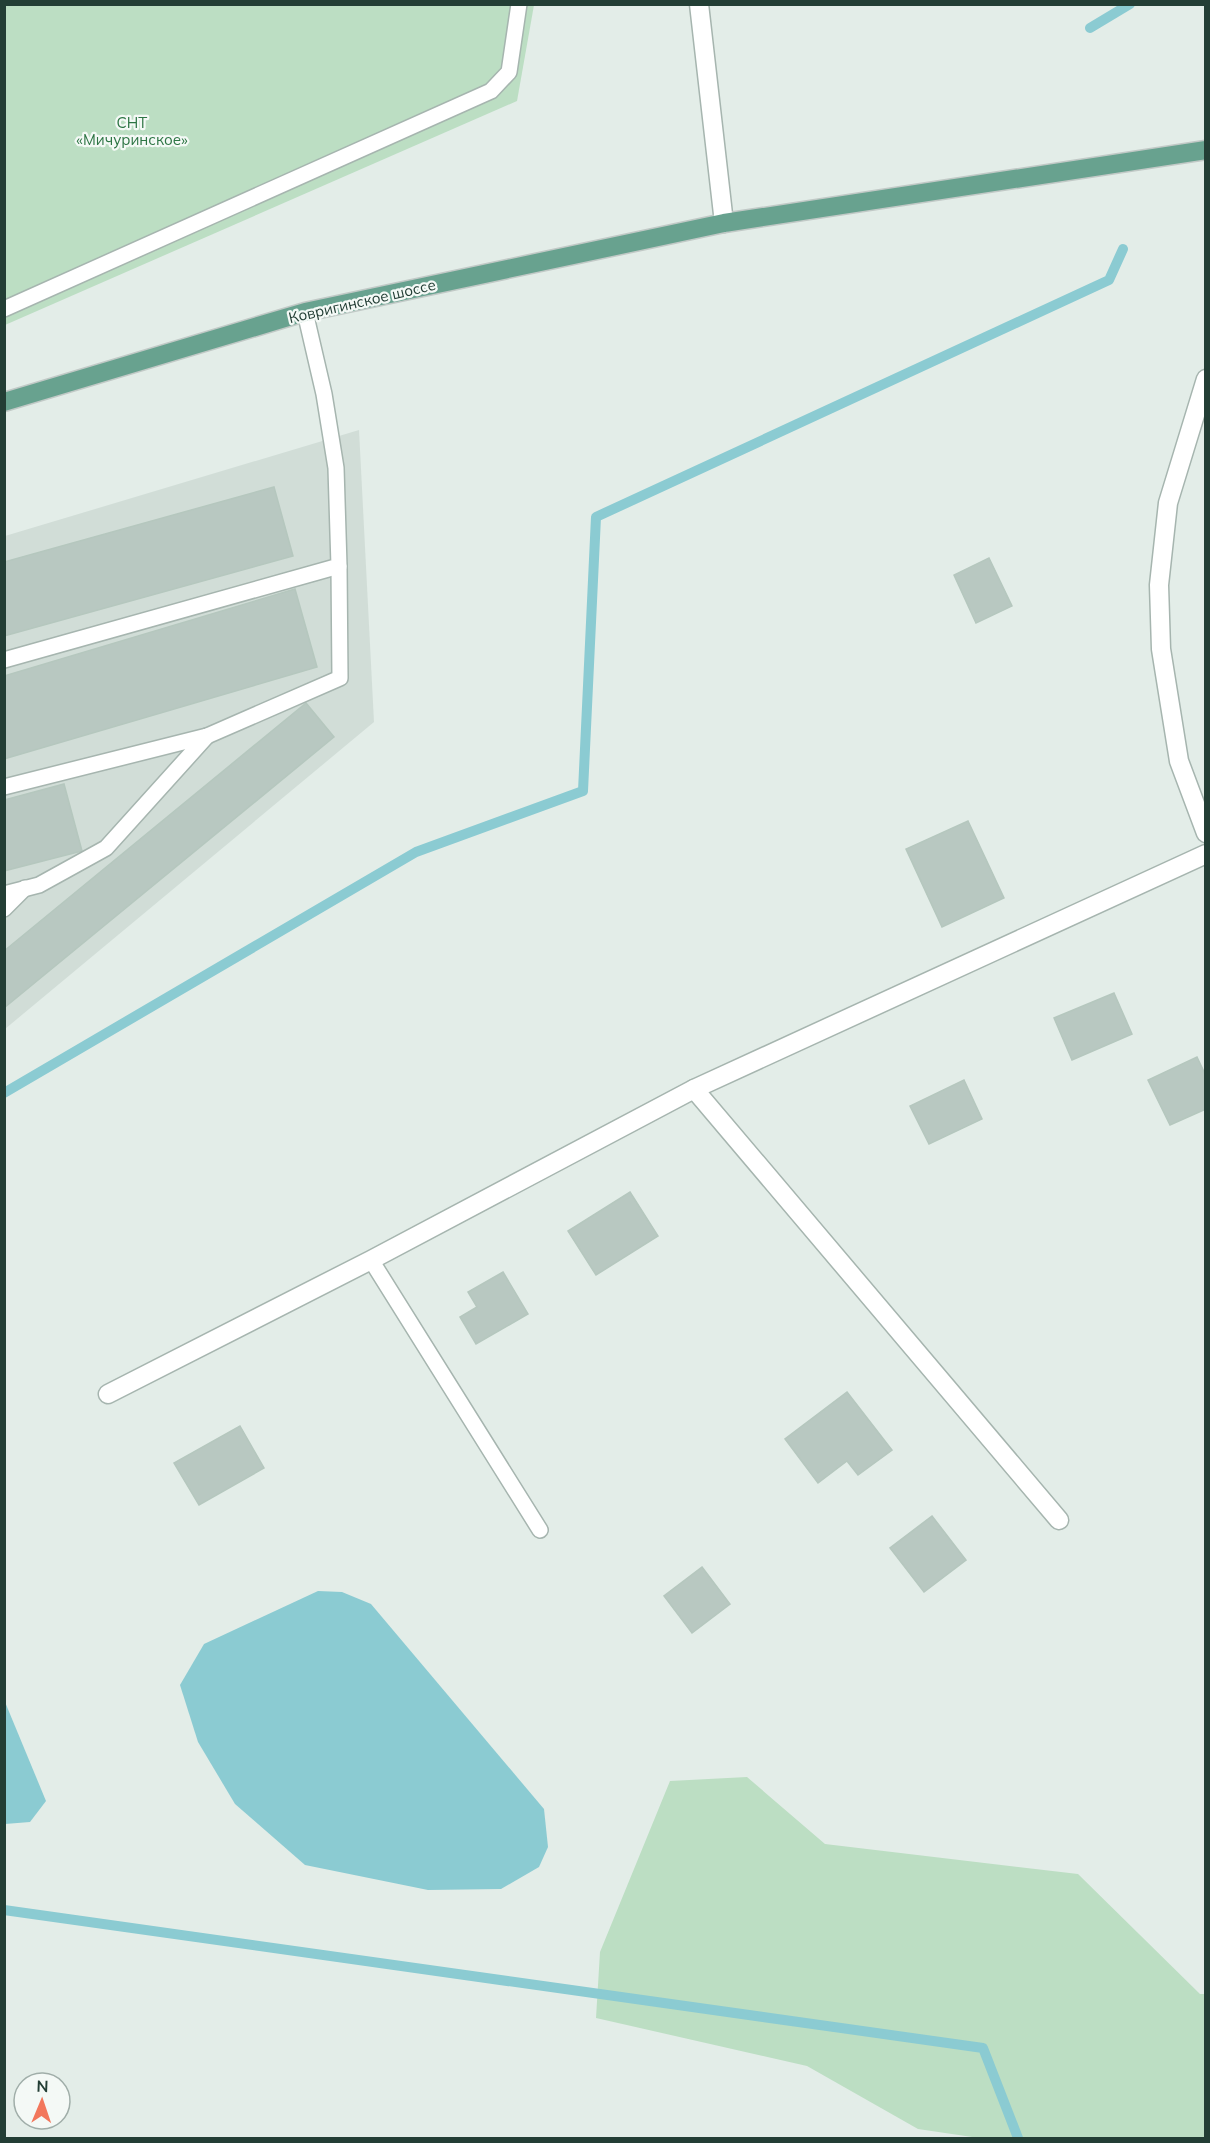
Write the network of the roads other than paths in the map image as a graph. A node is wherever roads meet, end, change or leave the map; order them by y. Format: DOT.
graph roads {
  1 [pos="519,4"];
  2 [pos="699,4"];
  3 [pos="1206,150"];
  4 [pos="724,223"];
  5 [pos="4,309"];
  6 [pos="305,312"];
  7 [pos="1206,379"];
  8 [pos="4,402"];
  9 [pos="339,566"];
  10 [pos="4,660"];
  11 [pos="207,736"];
  12 [pos="4,787"];
  13 [pos="1206,833"];
  14 [pos="1206,854"];
  15 [pos="25,888"];
  16 [pos="4,894"];
  17 [pos="4,909"];
  18 [pos="694,1089"];
  19 [pos="371,1260"];
  20 [pos="108,1394"];
  21 [pos="1059,1520"];
  22 [pos="540,1530"];
  1 -- 5 [label="lane"];
  2 -- 4 [label="street"];
  3 -- 4 [label="main road, Ковригинское шоссе"];
  4 -- 6 [label="main road, Ковригинское шоссе"];
  6 -- 8 [label="main road, Ковригинское шоссе"];
  6 -- 9 [label="lane"];
  7 -- 13 [label="street"];
  9 -- 10 [label="lane"];
  9 -- 11 [label="lane"];
  11 -- 12 [label="lane"];
  11 -- 15 [label="lane"];
  14 -- 18 [label="street"];
  15 -- 16 [label="lane"];
  15 -- 17 [label="lane"];
  18 -- 19 [label="street"];
  18 -- 21 [label="street"];
  19 -- 20 [label="street"];
  19 -- 22 [label="lane"];
}
